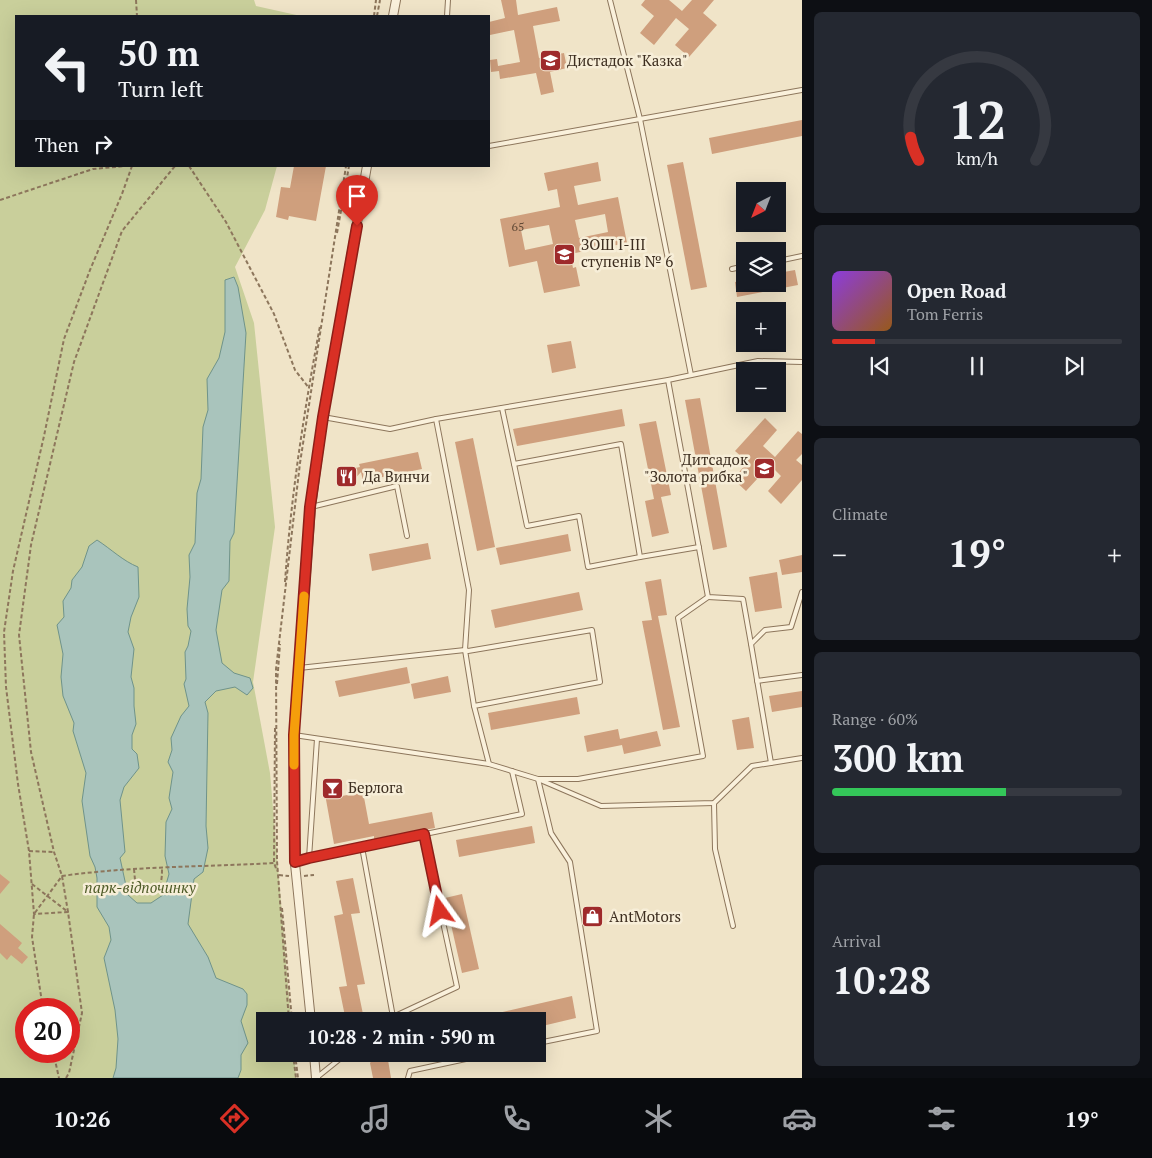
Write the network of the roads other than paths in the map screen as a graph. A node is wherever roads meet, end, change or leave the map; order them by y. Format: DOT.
graph roads {
  1 [pos="396,0"];
  2 [pos="448,0"];
  3 [pos="610,0"];
  4 [pos="393,15"];
  5 [pos="447,15"];
  6 [pos="802,90"];
  7 [pos="640,119"];
  8 [pos="490,146"];
  9 [pos="367,167"];
  10 [pos="802,256"];
  11 [pos="786,259"];
  12 [pos="736,268"];
  13 [pos="732,269"];
  14 [pos="802,362"];
  15 [pos="691,374"];
  16 [pos="668,380"];
  17 [pos="502,408"];
  18 [pos="323,417"];
  19 [pos="436,419"];
  20 [pos="514,464"];
  21 [pos="310,507"];
  22 [pos="407,536"];
  23 [pos="699,547"];
  24 [pos="640,557"];
  25 [pos="802,592"];
  26 [pos="708,598"];
  27 [pos="751,644"];
  28 [pos="465,650"];
  29 [pos="299,668"];
  30 [pos="802,675"];
  31 [pos="757,681"];
  32 [pos="474,706"];
  33 [pos="294,735"];
  34 [pos="317,738"];
  35 [pos="802,758"];
  36 [pos="771,763"];
  37 [pos="488,764"];
  38 [pos="512,771"];
  39 [pos="538,779"];
  40 [pos="714,803"];
  41 [pos="424,834"];
  42 [pos="362,847"];
  43 [pos="309,858"];
  44 [pos="295,862"];
  45 [pos="733,926"];
  46 [pos="310,1012"];
  47 [pos="392,1012"];
  48 [pos="404,1012"];
  49 [pos="546,1041"];
  50 [pos="315,1062"];
  51 [pos="336,1062"];
  52 [pos="450,1062"];
  53 [pos="316,1078"];
  54 [pos="408,1078"];
  1 -- 4 [label="street"];
  2 -- 5 [label="lane"];
  3 -- 7 [label="lane"];
  6 -- 7 [label="lane"];
  7 -- 8 [label="lane"];
  7 -- 15 [label="lane"];
  9 -- 18 [label="street"];
  10 -- 11 [label="lane"];
  12 -- 13 [label="lane"];
  14 -- 15 [label="lane"];
  15 -- 16 [label="lane"];
  16 -- 17 [label="lane"];
  16 -- 23 [label="lane"];
  17 -- 19 [label="lane"];
  17 -- 20 [label="lane"];
  18 -- 19 [label="lane"];
  18 -- 21 [label="street"];
  19 -- 28 [label="lane"];
  20 -- 24 [label="lane"];
  20 -- 24 [label="lane"];
  21 -- 22 [label="lane"];
  21 -- 29 [label="street"];
  23 -- 24 [label="lane"];
  23 -- 26 [label="lane"];
  25 -- 27 [label="lane"];
  26 -- 27 [label="lane"];
  26 -- 39 [label="lane"];
  27 -- 31 [label="lane"];
  28 -- 29 [label="lane"];
  28 -- 32 [label="lane"];
  28 -- 32 [label="lane"];
  29 -- 33 [label="street"];
  30 -- 31 [label="lane"];
  31 -- 36 [label="lane"];
  32 -- 37 [label="lane"];
  33 -- 34 [label="lane"];
  33 -- 44 [label="street"];
  34 -- 37 [label="lane"];
  34 -- 43 [label="lane"];
  35 -- 36 [label="lane"];
  36 -- 40 [label="lane"];
  37 -- 38 [label="lane"];
  38 -- 39 [label="lane"];
  38 -- 41 [label="lane"];
  39 -- 40 [label="lane"];
  39 -- 49 [label="lane"];
  40 -- 45 [label="lane"];
  41 -- 42 [label="lane"];
  41 -- 48 [label="lane"];
  42 -- 43 [label="lane"];
  42 -- 47 [label="lane"];
  43 -- 44 [label="lane"];
  44 -- 46 [label="street"];
  50 -- 53 [label="street"];
  51 -- 53 [label="lane"];
  52 -- 54 [label="lane"];
}
